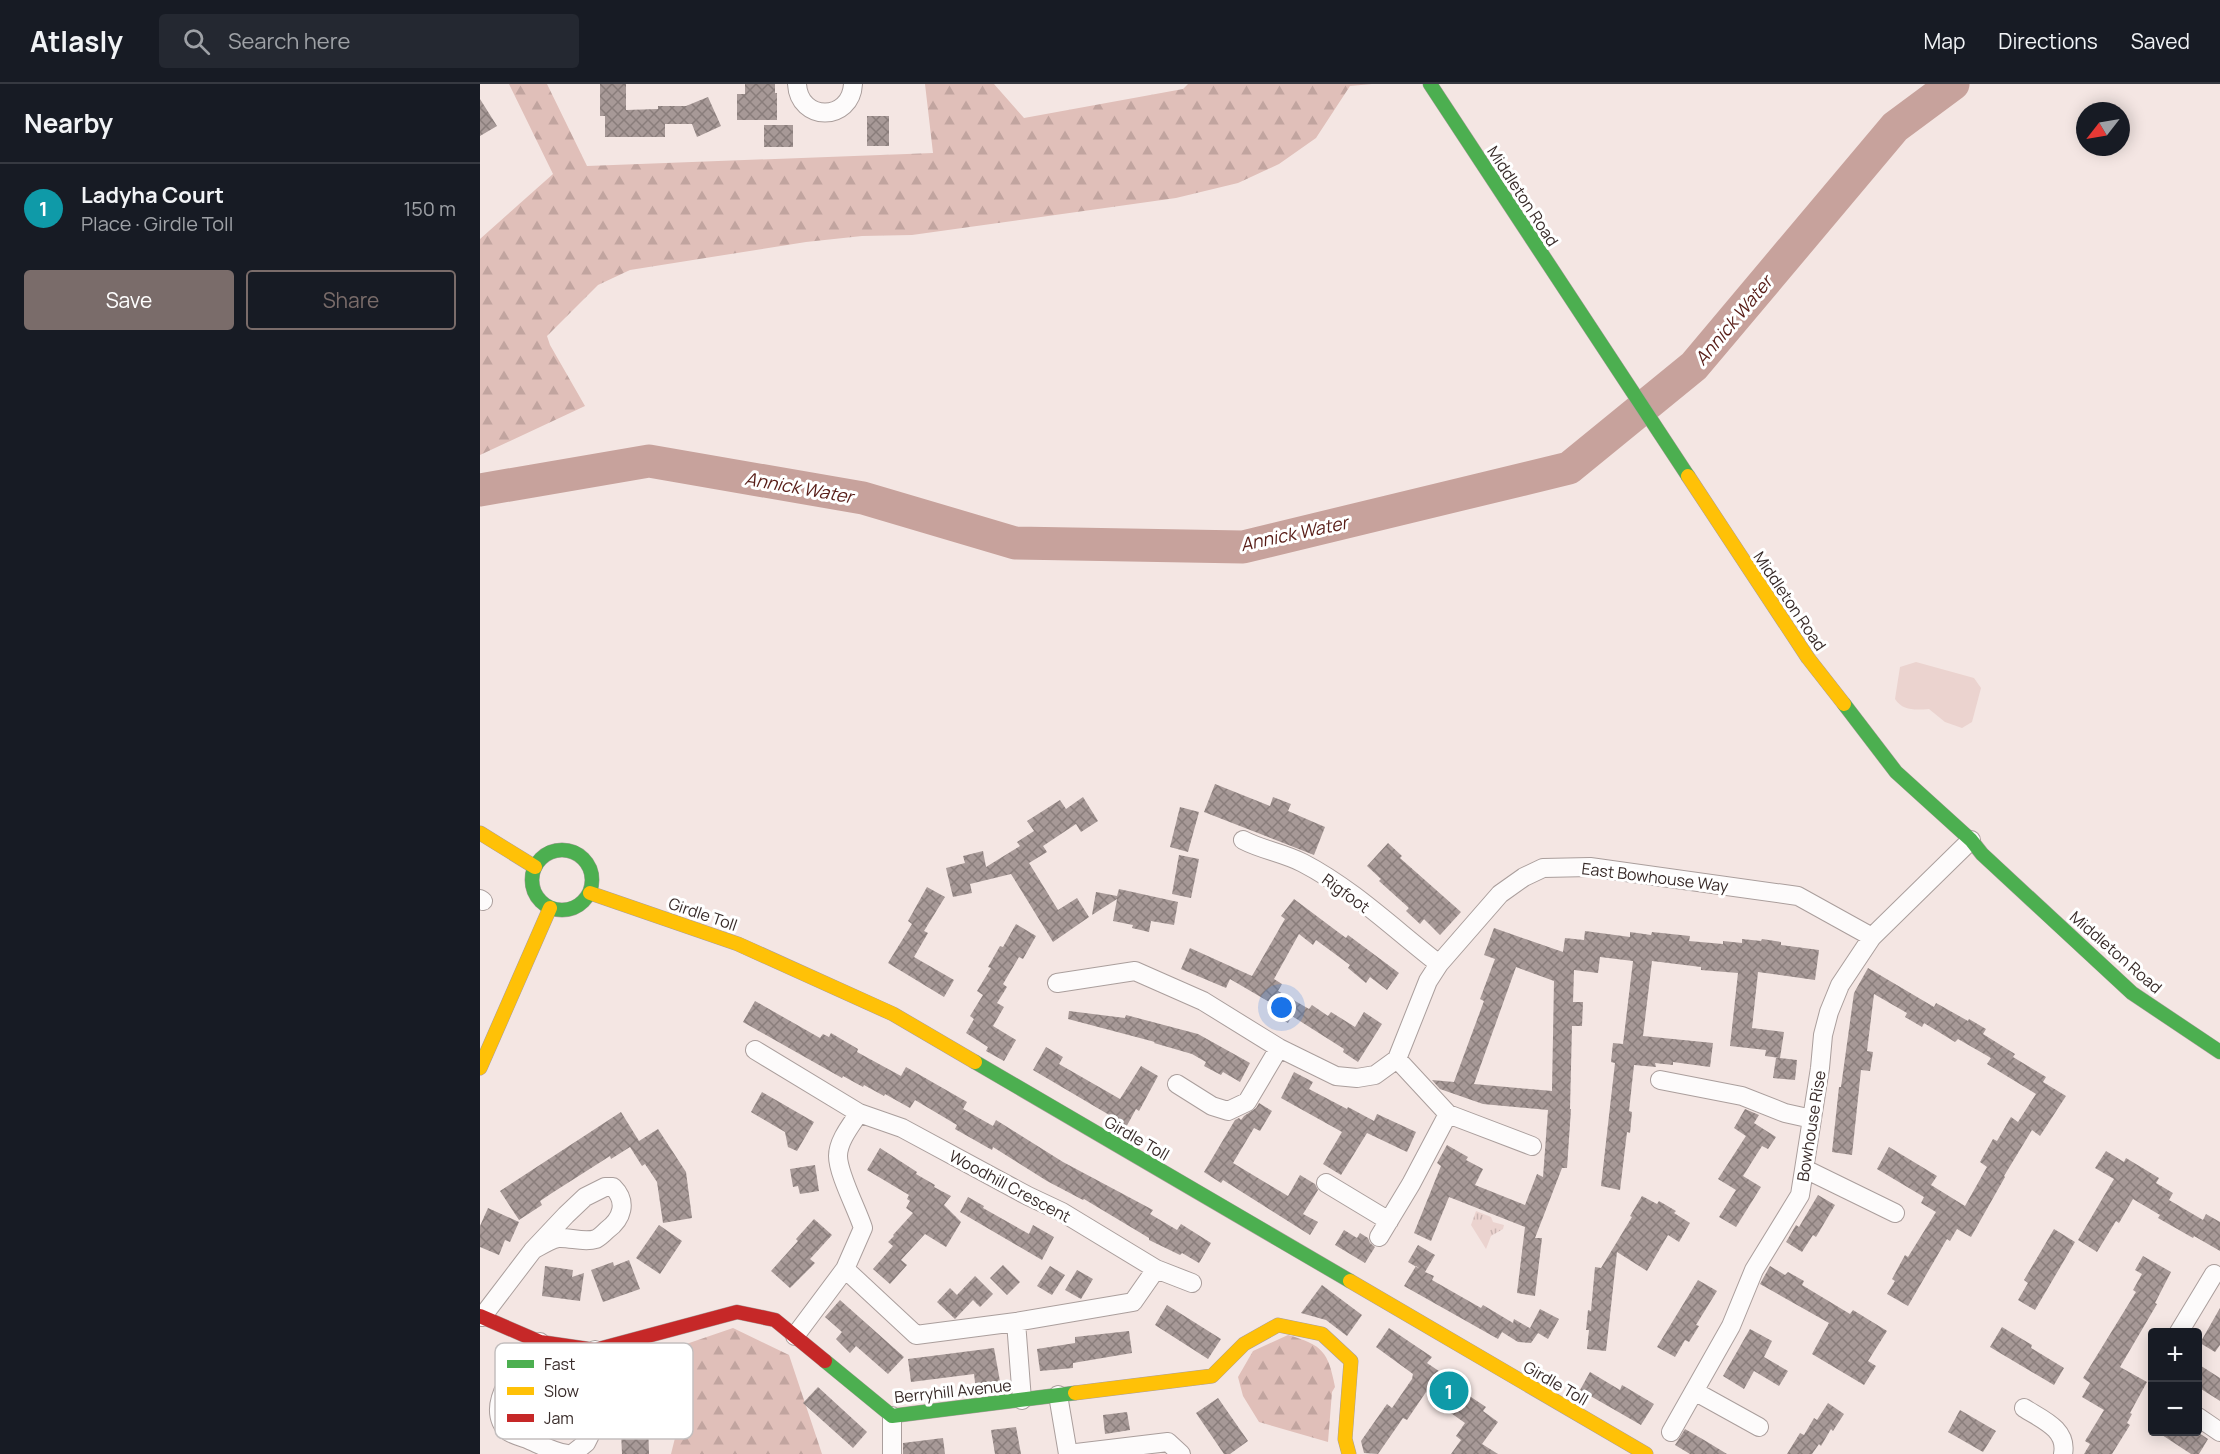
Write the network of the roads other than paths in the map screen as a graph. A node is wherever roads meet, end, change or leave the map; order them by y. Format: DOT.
graph roads {
  1 [pos="798,84"];
  2 [pos="853,84"];
  3 [pos="1430,84"];
  4 [pos="480,833"];
  5 [pos="1243,840"];
  6 [pos="1971,840"];
  7 [pos="535,867"];
  8 [pos="590,893"];
  9 [pos="550,908"];
  10 [pos="1872,937"];
  11 [pos="1439,964"];
  12 [pos="1058,983"];
  13 [pos="1279,1048"];
  14 [pos="755,1050"];
  15 [pos="2220,1052"];
  16 [pos="1397,1059"];
  17 [pos="480,1068"];
  18 [pos="1660,1080"];
  19 [pos="1177,1084"];
  20 [pos="859,1113"];
  21 [pos="1448,1114"];
  22 [pos="1812,1119"];
  23 [pos="1532,1146"];
  24 [pos="1805,1169"];
  25 [pos="1326,1183"];
  26 [pos="1894,1213"];
  27 [pos="1389,1221"];
  28 [pos="1379,1237"];
  29 [pos="533,1250"];
  30 [pos="845,1269"];
  31 [pos="1156,1269"];
  32 [pos="2214,1274"];
  33 [pos="1191,1283"];
  34 [pos="481,1317"];
  35 [pos="1016,1323"];
  36 [pos="2181,1328"];
  37 [pos="795,1336"];
  38 [pos="540,1342"];
  39 [pos="547,1343"];
  40 [pos="621,1343"];
  41 [pos="1694,1391"];
  42 [pos="1058,1395"];
  43 [pos="1022,1400"];
  44 [pos="2024,1407"];
  45 [pos="892,1416"];
  46 [pos="2202,1420"];
  47 [pos="1759,1427"];
  48 [pos="1671,1432"];
  49 [pos="2220,1432"];
  50 [pos="528,1439"];
  51 [pos="587,1439"];
  52 [pos="567,1454"];
  53 [pos="572,1454"];
  54 [pos="892,1454"];
  55 [pos="1068,1454"];
  56 [pos="1180,1454"];
  57 [pos="1348,1454"];
  58 [pos="1646,1454"];
  59 [pos="2063,1454"];
  1 -- 2 [label="street"];
  3 -- 6 [label="street, Middleton Road"];
  4 -- 7 [label="street"];
  5 -- 11 [label="street, Rigfoot"];
  6 -- 10 [label="street, Bowhouse Rise"];
  6 -- 15 [label="street, Middleton Road"];
  7 -- 8 [label="street"];
  7 -- 9 [label="street"];
  8 -- 9 [label="street"];
  8 -- 58 [label="street, Girdle Toll"];
  9 -- 17 [label="street"];
  10 -- 11 [label="street, East Bowhouse Way"];
  10 -- 22 [label="street, Bowhouse Rise"];
  11 -- 16 [label="street, East Bowhouse Way"];
  12 -- 13 [label="street"];
  13 -- 16 [label="street"];
  13 -- 19 [label="street"];
  14 -- 20 [label="street, Woodhill Crescent"];
  16 -- 21 [label="street"];
  18 -- 22 [label="street"];
  20 -- 30 [label="street"];
  20 -- 31 [label="street, Woodhill Crescent"];
  21 -- 23 [label="street"];
  21 -- 27 [label="street"];
  22 -- 24 [label="street, Bowhouse Rise"];
  24 -- 26 [label="street"];
  24 -- 41 [label="street, Bowhouse Rise"];
  25 -- 27 [label="street"];
  27 -- 28 [label="street"];
  29 -- 29 [label="street"];
  29 -- 34 [label="street"];
  30 -- 35 [label="street"];
  30 -- 37 [label="street"];
  31 -- 33 [label="street, Woodhill Crescent"];
  31 -- 35 [label="street"];
  32 -- 36 [label="street"];
  34 -- 38 [label="street, Berryhill Avenue"];
  35 -- 43 [label="street"];
  37 -- 40 [label="street, Berryhill Avenue"];
  37 -- 45 [label="street, Berryhill Avenue"];
  38 -- 39 [label="street, Berryhill Avenue"];
  41 -- 47 [label="street"];
  41 -- 48 [label="street, Bowhouse Rise"];
  42 -- 43 [label="street, Berryhill Avenue"];
  42 -- 55 [label="street"];
  42 -- 57 [label="street, Berryhill Avenue"];
  43 -- 45 [label="street, Berryhill Avenue"];
  44 -- 59 [label="street"];
  45 -- 54 [label="street"];
  46 -- 49 [label="street"];
  50 -- 52 [label="street"];
  51 -- 53 [label="street"];
  55 -- 56 [label="street"];
}
